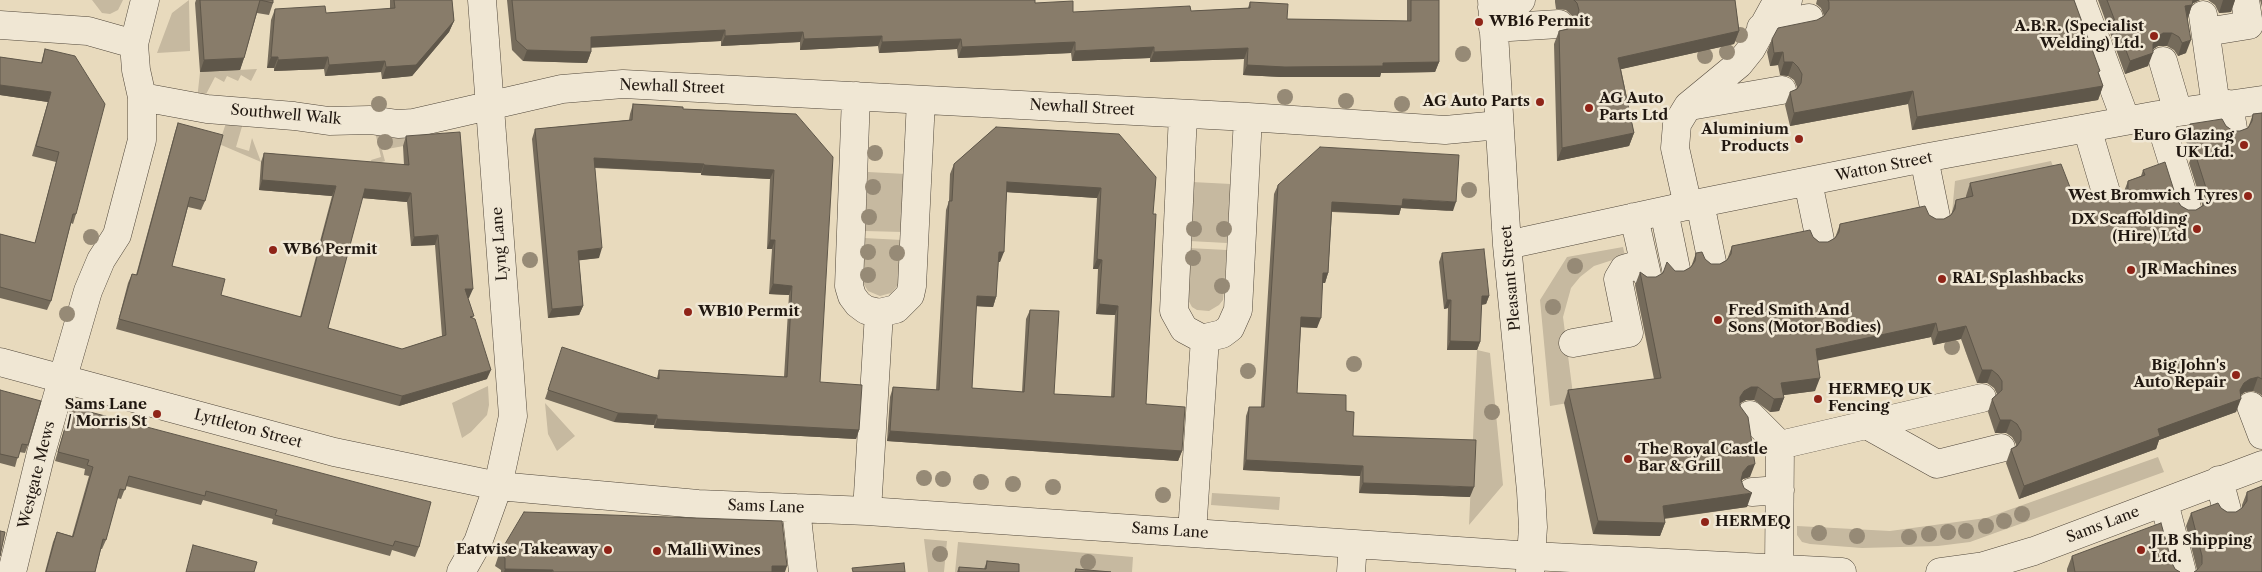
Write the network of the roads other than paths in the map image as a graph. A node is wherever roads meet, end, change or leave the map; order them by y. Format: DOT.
graph roads {
  1 [pos="145,0"];
  2 [pos="482,0"];
  3 [pos="1521,0"];
  4 [pos="1788,0"];
  5 [pos="2082,0"];
  6 [pos="2245,0"];
  7 [pos="1492,12"];
  8 [pos="1809,18"];
  9 [pos="1560,24"];
  10 [pos="0,25"];
  11 [pos="1761,28"];
  12 [pos="134,44"];
  13 [pos="2163,61"];
  14 [pos="1782,90"];
  15 [pos="142,96"];
  16 [pos="856,96"];
  17 [pos="921,100"];
  18 [pos="2262,100"];
  19 [pos="489,105"];
  20 [pos="1688,106"];
  21 [pos="2226,113"];
  22 [pos="1183,114"];
  23 [pos="2168,114"];
  24 [pos="1248,117"];
  25 [pos="2126,121"];
  26 [pos="1499,125"];
  27 [pos="2087,128"];
  28 [pos="1924,158"];
  29 [pos="1808,182"];
  30 [pos="2108,199"];
  31 [pos="1684,207"];
  32 [pos="2187,208"];
  33 [pos="1634,217"];
  34 [pos="1936,217"];
  35 [pos="1820,240"];
  36 [pos="1507,245"];
  37 [pos="1712,262"];
  38 [pos="1676,269"];
  39 [pos="879,313"];
  40 [pos="1205,338"];
  41 [pos="1573,343"];
  42 [pos="0,362"];
  43 [pos="63,380"];
  44 [pos="1982,398"];
  45 [pos="2251,406"];
  46 [pos="1750,415"];
  47 [pos="1867,425"];
  48 [pos="2262,435"];
  49 [pos="1780,445"];
  50 [pos="2001,448"];
  51 [pos="2262,465"];
  52 [pos="2220,480"];
  53 [pos="498,486"];
  54 [pos="1780,490"];
  55 [pos="1752,492"];
  56 [pos="2164,502"];
  57 [pos="796,508"];
  58 [pos="2227,510"];
  59 [pos="867,511"];
  60 [pos="1192,532"];
  61 [pos="1353,544"];
  62 [pos="1531,564"];
  63 [pos="2176,567"];
  64 [pos="1779,569"];
  65 [pos="12,572"];
  66 [pos="461,572"];
  67 [pos="803,572"];
  68 [pos="1351,572"];
  69 [pos="1842,572"];
  70 [pos="1940,572"];
  1 -- 12 [label="street, Westgate Mews"];
  2 -- 19 [label="street, Lyng Lane"];
  3 -- 7 [label="street"];
  4 -- 11 [label="street"];
  5 -- 25 [label="street"];
  6 -- 21 [label="street"];
  7 -- 9 [label="street"];
  7 -- 26 [label="street, Pleasant Street"];
  8 -- 11 [label="street"];
  10 -- 12 [label="street"];
  11 -- 20 [label="street"];
  12 -- 15 [label="street, Westgate Mews"];
  13 -- 23 [label="street"];
  14 -- 20 [label="street"];
  15 -- 19 [label="street, Southwell Walk"];
  15 -- 43 [label="street, Westgate Mews"];
  16 -- 17 [label="street, Newhall Street"];
  16 -- 19 [label="street, Newhall Street"];
  16 -- 39 [label="street"];
  17 -- 22 [label="street, Newhall Street"];
  17 -- 39 [label="street"];
  18 -- 21 [label="street, Watton Street"];
  19 -- 53 [label="street, Lyng Lane"];
  20 -- 31 [label="street"];
  21 -- 23 [label="street, Watton Street"];
  22 -- 24 [label="street, Newhall Street"];
  22 -- 40 [label="street"];
  23 -- 25 [label="street, Watton Street"];
  23 -- 32 [label="street"];
  24 -- 26 [label="street, Newhall Street"];
  24 -- 40 [label="street"];
  25 -- 27 [label="street, Watton Street"];
  26 -- 36 [label="street, Pleasant Street"];
  27 -- 28 [label="street, Watton Street"];
  27 -- 30 [label="street"];
  28 -- 29 [label="street, Watton Street"];
  28 -- 34 [label="street"];
  29 -- 31 [label="street, Watton Street"];
  29 -- 35 [label="street"];
  31 -- 33 [label="street, Watton Street"];
  31 -- 37 [label="street"];
  31 -- 38 [label="street"];
  33 -- 36 [label="street, Watton Street"];
  33 -- 41 [label="street"];
  36 -- 62 [label="street, Pleasant Street"];
  39 -- 59 [label="street"];
  40 -- 60 [label="street"];
  42 -- 43 [label="street, Lyttleton Street"];
  43 -- 53 [label="street, Lyttleton Street"];
  43 -- 65 [label="street, Westgate Mews"];
  44 -- 47 [label="street"];
  45 -- 48 [label="street"];
  46 -- 49 [label="street"];
  47 -- 49 [label="street"];
  47 -- 50 [label="street"];
  49 -- 54 [label="street"];
  51 -- 52 [label="street, Sams Lane"];
  52 -- 56 [label="street, Sams Lane"];
  52 -- 58 [label="street"];
  53 -- 57 [label="street, Sams Lane"];
  53 -- 66 [label="street, Lyng Lane"];
  54 -- 55 [label="street"];
  54 -- 64 [label="street"];
  56 -- 63 [label="street"];
  56 -- 70 [label="street, Sams Lane"];
  57 -- 59 [label="street, Sams Lane"];
  57 -- 67 [label="street"];
  59 -- 60 [label="street, Sams Lane"];
  60 -- 61 [label="street, Sams Lane"];
  61 -- 62 [label="street, Sams Lane"];
  61 -- 68 [label="street"];
  62 -- 64 [label="street, Sams Lane"];
  64 -- 69 [label="street, Sams Lane"];
}
